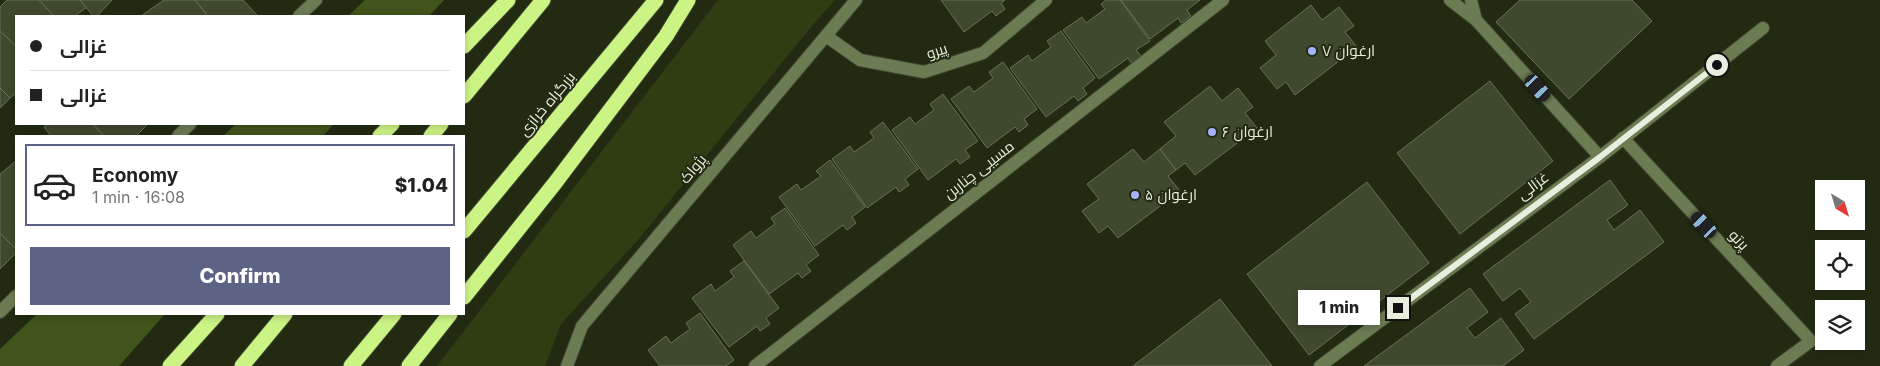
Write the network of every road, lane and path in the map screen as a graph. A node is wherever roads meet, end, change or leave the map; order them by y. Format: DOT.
graph roads {
  1 [pos="316,0"];
  2 [pos="508,0"];
  3 [pos="543,0"];
  4 [pos="656,0"];
  5 [pos="688,0"];
  6 [pos="856,0"];
  7 [pos="1046,0"];
  8 [pos="1223,0"];
  9 [pos="1450,0"];
  10 [pos="1471,0"];
  11 [pos="300,15"];
  12 [pos="1476,20"];
  13 [pos="1763,28"];
  14 [pos="826,36"];
  15 [pos="465,45"];
  16 [pos="465,95"];
  17 [pos="189,125"];
  18 [pos="391,125"];
  19 [pos="440,125"];
  20 [pos="179,135"];
  21 [pos="381,135"];
  22 [pos="432,135"];
  23 [pos="1623,138"];
  24 [pos="1600,157"];
  25 [pos="465,230"];
  26 [pos="465,296"];
  27 [pos="15,297"];
  28 [pos="0,312"];
  29 [pos="216,315"];
  30 [pos="284,315"];
  31 [pos="393,315"];
  32 [pos="449,315"];
  33 [pos="170,366"];
  34 [pos="242,366"];
  35 [pos="351,366"];
  36 [pos="409,366"];
  37 [pos="567,366"];
  38 [pos="755,366"];
  39 [pos="1320,366"];
  40 [pos="1777,366"];
  1 -- 11 [label="street"];
  2 -- 15 [label="highway"];
  3 -- 16 [label="highway"];
  4 -- 25 [label="highway, بزرگراه خرازی"];
  5 -- 26 [label="highway"];
  6 -- 14 [label="street, پژواک"];
  7 -- 14 [label="street, پیرو"];
  8 -- 38 [label="street, مسیبی چناربن"];
  9 -- 12 [label="street"];
  10 -- 12 [label="street"];
  12 -- 24 [label="street"];
  13 -- 23 [label="street, غزالی"];
  14 -- 37 [label="street, پژواک"];
  17 -- 20 [label="street"];
  18 -- 21 [label="highway"];
  19 -- 22 [label="highway"];
  23 -- 24 [label="street, غزالی"];
  23 -- 40 [label="street, پرتو"];
  24 -- 39 [label="street, غزالی"];
  27 -- 28 [label="street"];
  29 -- 33 [label="highway"];
  30 -- 34 [label="highway"];
  31 -- 35 [label="highway"];
  32 -- 36 [label="highway"];
}
